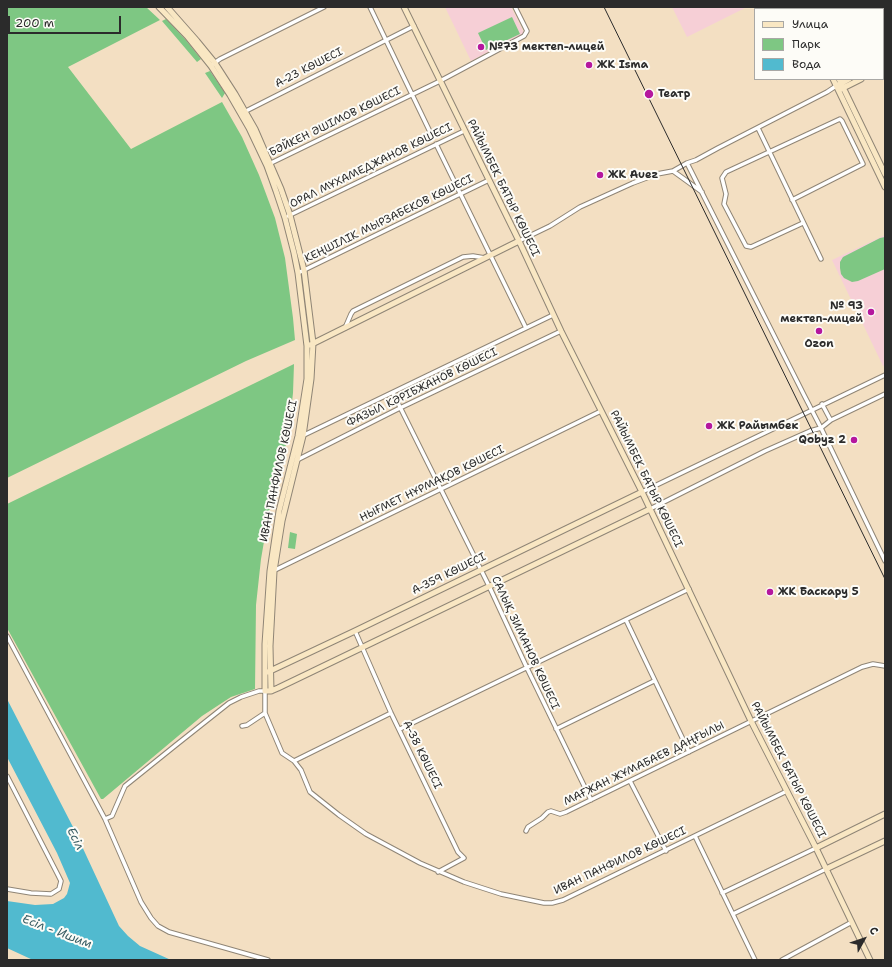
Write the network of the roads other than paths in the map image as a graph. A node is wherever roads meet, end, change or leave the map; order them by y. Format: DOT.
graph roads {
  1 [pos="159,7"];
  2 [pos="169,7"];
  3 [pos="324,7"];
  4 [pos="370,7"];
  5 [pos="404,7"];
  6 [pos="515,7"];
  7 [pos="414,26"];
  8 [pos="386,40"];
  9 [pos="213,65"];
  10 [pos="848,80"];
  11 [pos="857,80"];
  12 [pos="440,81"];
  13 [pos="839,85"];
  14 [pos="412,94"];
  15 [pos="243,112"];
  16 [pos="758,128"];
  17 [pos="464,131"];
  18 [pos="432,136"];
  19 [pos="436,144"];
  20 [pos="769,152"];
  21 [pos="687,163"];
  22 [pos="269,165"];
  23 [pos="673,172"];
  24 [pos="885,174"];
  25 [pos="488,180"];
  26 [pos="885,187"];
  27 [pos="703,192"];
  28 [pos="461,194"];
  29 [pos="792,200"];
  30 [pos="287,216"];
  31 [pos="803,223"];
  32 [pos="519,241"];
  33 [pos="488,257"];
  34 [pos="821,259"];
  35 [pos="304,270"];
  36 [pos="298,273"];
  37 [pos="553,315"];
  38 [pos="344,328"];
  39 [pos="526,328"];
  40 [pos="561,331"];
  41 [pos="312,343"];
  42 [pos="307,346"];
  43 [pos="885,375"];
  44 [pos="393,393"];
  45 [pos="885,394"];
  46 [pos="822,404"];
  47 [pos="400,408"];
  48 [pos="811,409"];
  49 [pos="601,411"];
  50 [pos="831,420"];
  51 [pos="821,428"];
  52 [pos="300,436"];
  53 [pos="294,461"];
  54 [pos="441,489"];
  55 [pos="642,492"];
  56 [pos="650,509"];
  57 [pos="885,560"];
  58 [pos="480,570"];
  59 [pos="272,571"];
  60 [pos="489,586"];
  61 [pos="689,589"];
  62 [pos="626,620"];
  63 [pos="355,632"];
  64 [pos="7,636"];
  65 [pos="362,648"];
  66 [pos="885,666"];
  67 [pos="526,668"];
  68 [pos="267,672"];
  69 [pos="654,681"];
  70 [pos="268,691"];
  71 [pos="265,713"];
  72 [pos="391,714"];
  73 [pos="751,720"];
  74 [pos="242,726"];
  75 [pos="400,729"];
  76 [pos="556,729"];
  77 [pos="689,752"];
  78 [pos="294,761"];
  79 [pos="7,776"];
  80 [pos="630,781"];
  81 [pos="787,791"];
  82 [pos="591,800"];
  83 [pos="885,814"];
  84 [pos="105,819"];
  85 [pos="526,831"];
  86 [pos="695,836"];
  87 [pos="885,841"];
  88 [pos="816,848"];
  89 [pos="666,851"];
  90 [pos="826,869"];
  91 [pos="438,872"];
  92 [pos="7,889"];
  93 [pos="722,893"];
  94 [pos="733,914"];
  95 [pos="852,922"];
  96 [pos="788,959"];
  97 [pos="268,960"];
  98 [pos="755,960"];
  99 [pos="782,960"];
  100 [pos="870,960"];
  1 -- 9 [label="street, ИВАН ПАНФИЛОВ КӨШЕСІ"];
  2 -- 9 [label="street, ИВАН ПАНФИЛОВ КӨШЕСІ"];
  3 -- 9 [label="street"];
  4 -- 8 [label="street"];
  5 -- 7 [label="street, РАЙЫМБЕК БАТЫР КӨШЕСІ"];
  6 -- 12 [label="street, БӘЙКЕН ӘШІМОВ КӨШЕСІ"];
  7 -- 8 [label="street, А-23 КӨШЕСІ"];
  7 -- 12 [label="street, РАЙЫМБЕК БАТЫР КӨШЕСІ"];
  8 -- 14 [label="street"];
  8 -- 15 [label="street, А-23 КӨШЕСІ"];
  9 -- 15 [label="street, ИВАН ПАНФИЛОВ КӨШЕСІ"];
  10 -- 13 [label="street"];
  11 -- 13 [label="street"];
  12 -- 14 [label="street, БӘЙКЕН ӘШІМОВ КӨШЕСІ"];
  12 -- 17 [label="street, РАЙЫМБЕК БАТЫР КӨШЕСІ"];
  13 -- 16 [label="street"];
  13 -- 24 [label="street"];
  13 -- 26 [label="street"];
  14 -- 18 [label="street"];
  14 -- 22 [label="street, БӘЙКЕН ӘШІМОВ КӨШЕСІ"];
  15 -- 22 [label="street, ИВАН ПАНФИЛОВ КӨШЕСІ"];
  16 -- 20 [label="street"];
  16 -- 21 [label="street"];
  17 -- 19 [label="street, ОРАЛ МҰХАМЕДЖАНОВ КӨШЕСІ"];
  17 -- 25 [label="street, РАЙЫМБЕК БАТЫР КӨШЕСІ"];
  19 -- 28 [label="street"];
  19 -- 30 [label="street, ОРАЛ МҰХАМЕДЖАНОВ КӨШЕСІ"];
  20 -- 29 [label="street"];
  20 -- 29 [label="street"];
  20 -- 31 [label="street"];
  21 -- 23 [label="street"];
  21 -- 27 [label="street"];
  22 -- 30 [label="street, ИВАН ПАНФИЛОВ КӨШЕСІ"];
  23 -- 27 [label="street"];
  23 -- 32 [label="street"];
  25 -- 28 [label="street, КЕҢШІЛІК МЫРЗАБЕКОВ КӨШЕСІ"];
  25 -- 32 [label="street, РАЙЫМБЕК БАТЫР КӨШЕСІ"];
  27 -- 48 [label="street"];
  28 -- 33 [label="street"];
  28 -- 35 [label="street, КЕҢШІЛІК МЫРЗАБЕКОВ КӨШЕСІ"];
  29 -- 31 [label="street"];
  30 -- 35 [label="street, ИВАН ПАНФИЛОВ КӨШЕСІ"];
  30 -- 36 [label="street, ИВАН ПАНФИЛОВ КӨШЕСІ"];
  31 -- 34 [label="street"];
  32 -- 33 [label="street"];
  32 -- 37 [label="street, РАЙЫМБЕК БАТЫР КӨШЕСІ"];
  33 -- 38 [label="street"];
  33 -- 38 [label="street"];
  33 -- 39 [label="street"];
  35 -- 36 [label="street, КЕҢШІЛІК МЫРЗАБЕКОВ КӨШЕСІ"];
  35 -- 41 [label="street, ИВАН ПАНФИЛОВ КӨШЕСІ"];
  36 -- 42 [label="street, ИВАН ПАНФИЛОВ КӨШЕСІ"];
  37 -- 39 [label="street"];
  37 -- 40 [label="street, РАЙЫМБЕК БАТЫР КӨШЕСІ"];
  38 -- 41 [label="street"];
  39 -- 44 [label="street"];
  40 -- 47 [label="street, ФАЗЫЛ КӘРІБЖАНОВ КӨШЕСІ"];
  40 -- 49 [label="street, РАЙЫМБЕК БАТЫР КӨШЕСІ"];
  41 -- 42 [label="street"];
  41 -- 52 [label="street, ИВАН ПАНФИЛОВ КӨШЕСІ"];
  42 -- 52 [label="street, ИВАН ПАНФИЛОВ КӨШЕСІ"];
  43 -- 46 [label="street"];
  44 -- 47 [label="street, САЛЫҚ ЗИМАНОВ КӨШЕСІ"];
  44 -- 52 [label="street"];
  45 -- 50 [label="street"];
  46 -- 48 [label="street"];
  46 -- 50 [label="street"];
  47 -- 53 [label="street, ФАЗЫЛ КӘРІБЖАНОВ КӨШЕСІ"];
  47 -- 54 [label="street, САЛЫҚ ЗИМАНОВ КӨШЕСІ"];
  48 -- 51 [label="street"];
  48 -- 55 [label="street"];
  49 -- 54 [label="street, НЫҒМЕТ НҰРМАҚОВ КӨШЕСІ"];
  49 -- 55 [label="street, РАЙЫМБЕК БАТЫР КӨШЕСІ"];
  50 -- 51 [label="street"];
  51 -- 56 [label="street"];
  51 -- 57 [label="street"];
  52 -- 53 [label="street, ИВАН ПАНФИЛОВ КӨШЕСІ"];
  53 -- 59 [label="street, ИВАН ПАНФИЛОВ КӨШЕСІ"];
  54 -- 58 [label="street, САЛЫҚ ЗИМАНОВ КӨШЕСІ"];
  54 -- 59 [label="street, НЫҒМЕТ НҰРМАҚОВ КӨШЕСІ"];
  55 -- 56 [label="street, РАЙЫМБЕК БАТЫР КӨШЕСІ"];
  55 -- 58 [label="street, А-359 КӨШЕСІ"];
  56 -- 60 [label="street"];
  56 -- 61 [label="street, РАЙЫМБЕК БАТЫР КӨШЕСІ"];
  58 -- 60 [label="street, САЛЫҚ ЗИМАНОВ КӨШЕСІ"];
  58 -- 63 [label="street, А-359 КӨШЕСІ"];
  59 -- 68 [label="street, ИВАН ПАНФИЛОВ КӨШЕСІ"];
  60 -- 65 [label="street"];
  60 -- 67 [label="street, САЛЫҚ ЗИМАНОВ КӨШЕСІ"];
  61 -- 62 [label="street"];
  61 -- 73 [label="street, РАЙЫМБЕК БАТЫР КӨШЕСІ"];
  62 -- 67 [label="street"];
  62 -- 69 [label="street"];
  63 -- 65 [label="street, А-38 КӨШЕСІ"];
  63 -- 68 [label="street, А-359 КӨШЕСІ"];
  64 -- 84 [label="street"];
  65 -- 70 [label="street"];
  65 -- 72 [label="street, А-38 КӨШЕСІ"];
  66 -- 73 [label="street, МАҒЖАН ЖҰМАБАЕВ ДАҢҒЫЛЫ"];
  67 -- 75 [label="street"];
  67 -- 76 [label="street, САЛЫҚ ЗИМАНОВ КӨШЕСІ"];
  68 -- 70 [label="street, ИВАН ПАНФИЛОВ КӨШЕСІ"];
  69 -- 76 [label="street"];
  69 -- 77 [label="street"];
  70 -- 71 [label="street"];
  70 -- 84 [label="street"];
  71 -- 74 [label="street"];
  71 -- 78 [label="street"];
  72 -- 75 [label="street, А-38 КӨШЕСІ"];
  72 -- 78 [label="street"];
  73 -- 77 [label="street, МАҒЖАН ЖҰМАБАЕВ ДАҢҒЫЛЫ"];
  73 -- 81 [label="street, РАЙЫМБЕК БАТЫР КӨШЕСІ"];
  75 -- 91 [label="street, А-38 КӨШЕСІ"];
  76 -- 82 [label="street, САЛЫҚ ЗИМАНОВ КӨШЕСІ"];
  77 -- 80 [label="street, МАҒЖАН ЖҰМАБАЕВ ДАҢҒЫЛЫ"];
  78 -- 91 [label="street, ИВАН ПАНФИЛОВ КӨШЕСІ"];
  79 -- 92 [label="street"];
  80 -- 82 [label="street, МАҒЖАН ЖҰМАБАЕВ ДАҢҒЫЛЫ"];
  80 -- 89 [label="street"];
  81 -- 86 [label="street, ИВАН ПАНФИЛОВ КӨШЕСІ"];
  81 -- 88 [label="street, РАЙЫМБЕК БАТЫР КӨШЕСІ"];
  82 -- 85 [label="street, МАҒЖАН ЖҰМАБАЕВ ДАҢҒЫЛЫ"];
  83 -- 88 [label="street"];
  84 -- 97 [label="street"];
  86 -- 89 [label="street, ИВАН ПАНФИЛОВ КӨШЕСІ"];
  86 -- 93 [label="street"];
  87 -- 90 [label="street"];
  88 -- 90 [label="street, РАЙЫМБЕК БАТЫР КӨШЕСІ"];
  88 -- 93 [label="street"];
  89 -- 91 [label="street, ИВАН ПАНФИЛОВ КӨШЕСІ"];
  90 -- 94 [label="street"];
  90 -- 95 [label="street, РАЙЫМБЕК БАТЫР КӨШЕСІ"];
  93 -- 94 [label="street"];
  94 -- 98 [label="street"];
  95 -- 96 [label="street"];
  95 -- 100 [label="street, РАЙЫМБЕК БАТЫР КӨШЕСІ"];
  96 -- 99 [label="street"];
}
